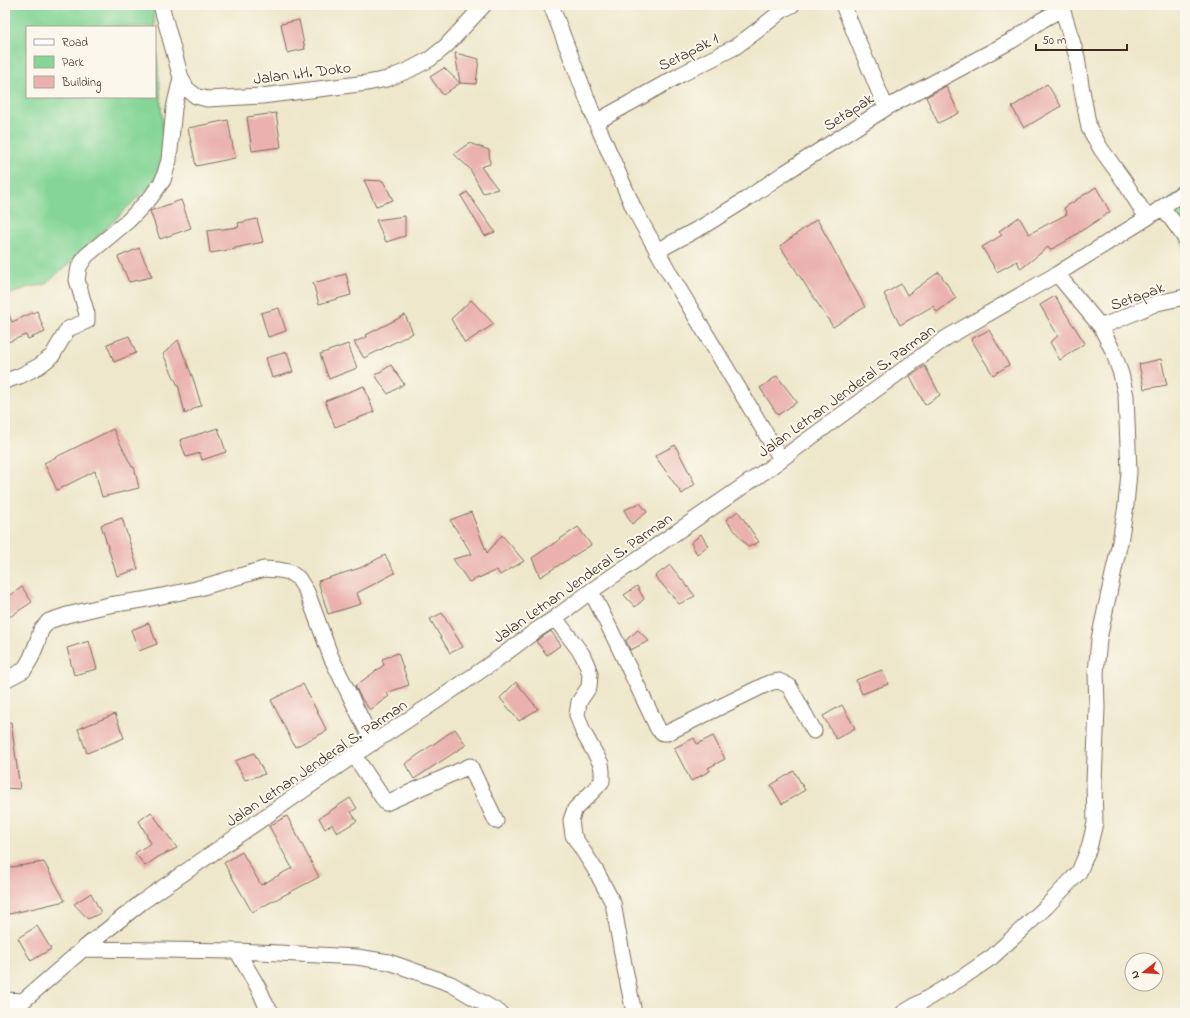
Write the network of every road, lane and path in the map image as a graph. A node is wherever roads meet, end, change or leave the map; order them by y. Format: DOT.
graph roads {
  1 [pos="161,5"];
  2 [pos="484,5"];
  3 [pos="551,5"];
  4 [pos="792,5"];
  5 [pos="843,5"];
  6 [pos="1061,7"];
  7 [pos="181,78"];
  8 [pos="886,108"];
  9 [pos="596,122"];
  10 [pos="1185,191"];
  11 [pos="1162,208"];
  12 [pos="1147,218"];
  13 [pos="1185,238"];
  14 [pos="657,251"];
  15 [pos="1057,274"];
  16 [pos="1185,297"];
  17 [pos="1101,327"];
  18 [pos="5,381"];
  19 [pos="781,459"];
  20 [pos="590,591"];
  21 [pos="555,618"];
  22 [pos="5,680"];
  23 [pos="814,731"];
  24 [pos="373,743"];
  25 [pos="354,755"];
  26 [pos="496,821"];
  27 [pos="83,949"];
  28 [pos="237,951"];
  29 [pos="5,1000"];
  30 [pos="18,1007"];
  31 [pos="272,1013"];
  32 [pos="500,1013"];
  33 [pos="634,1013"];
  34 [pos="903,1013"];
  1 -- 7 [label="street, Jalan I.H. Doko"];
  2 -- 7 [label="street, Jalan I.H. Doko"];
  3 -- 9 [label="street"];
  4 -- 9 [label="street, Setapak 1"];
  5 -- 8 [label="street"];
  6 -- 8 [label="street, Setapak"];
  6 -- 12 [label="street"];
  7 -- 18 [label="street"];
  8 -- 14 [label="street, Setapak"];
  9 -- 14 [label="street"];
  10 -- 11 [label="street, Jalan Letnan Jenderal S. Parman"];
  11 -- 12 [label="street, Jalan Letnan Jenderal S. Parman"];
  11 -- 13 [label="street"];
  12 -- 15 [label="street, Jalan Letnan Jenderal S. Parman"];
  14 -- 19 [label="street"];
  15 -- 17 [label="street"];
  15 -- 19 [label="street, Jalan Letnan Jenderal S. Parman"];
  16 -- 17 [label="street, Setapak"];
  17 -- 34 [label="street"];
  19 -- 20 [label="street, Jalan Letnan Jenderal S. Parman"];
  20 -- 21 [label="street, Jalan Letnan Jenderal S. Parman"];
  20 -- 23 [label="street"];
  21 -- 24 [label="street, Jalan Letnan Jenderal S. Parman"];
  21 -- 33 [label="street"];
  22 -- 24 [label="street"];
  24 -- 25 [label="street, Jalan Letnan Jenderal S. Parman"];
  25 -- 26 [label="street"];
  25 -- 27 [label="street, Jalan Letnan Jenderal S. Parman"];
  27 -- 28 [label="street"];
  27 -- 30 [label="street, Jalan Letnan Jenderal S. Parman"];
  28 -- 31 [label="street"];
  28 -- 32 [label="street"];
  29 -- 30 [label="street"];
}
